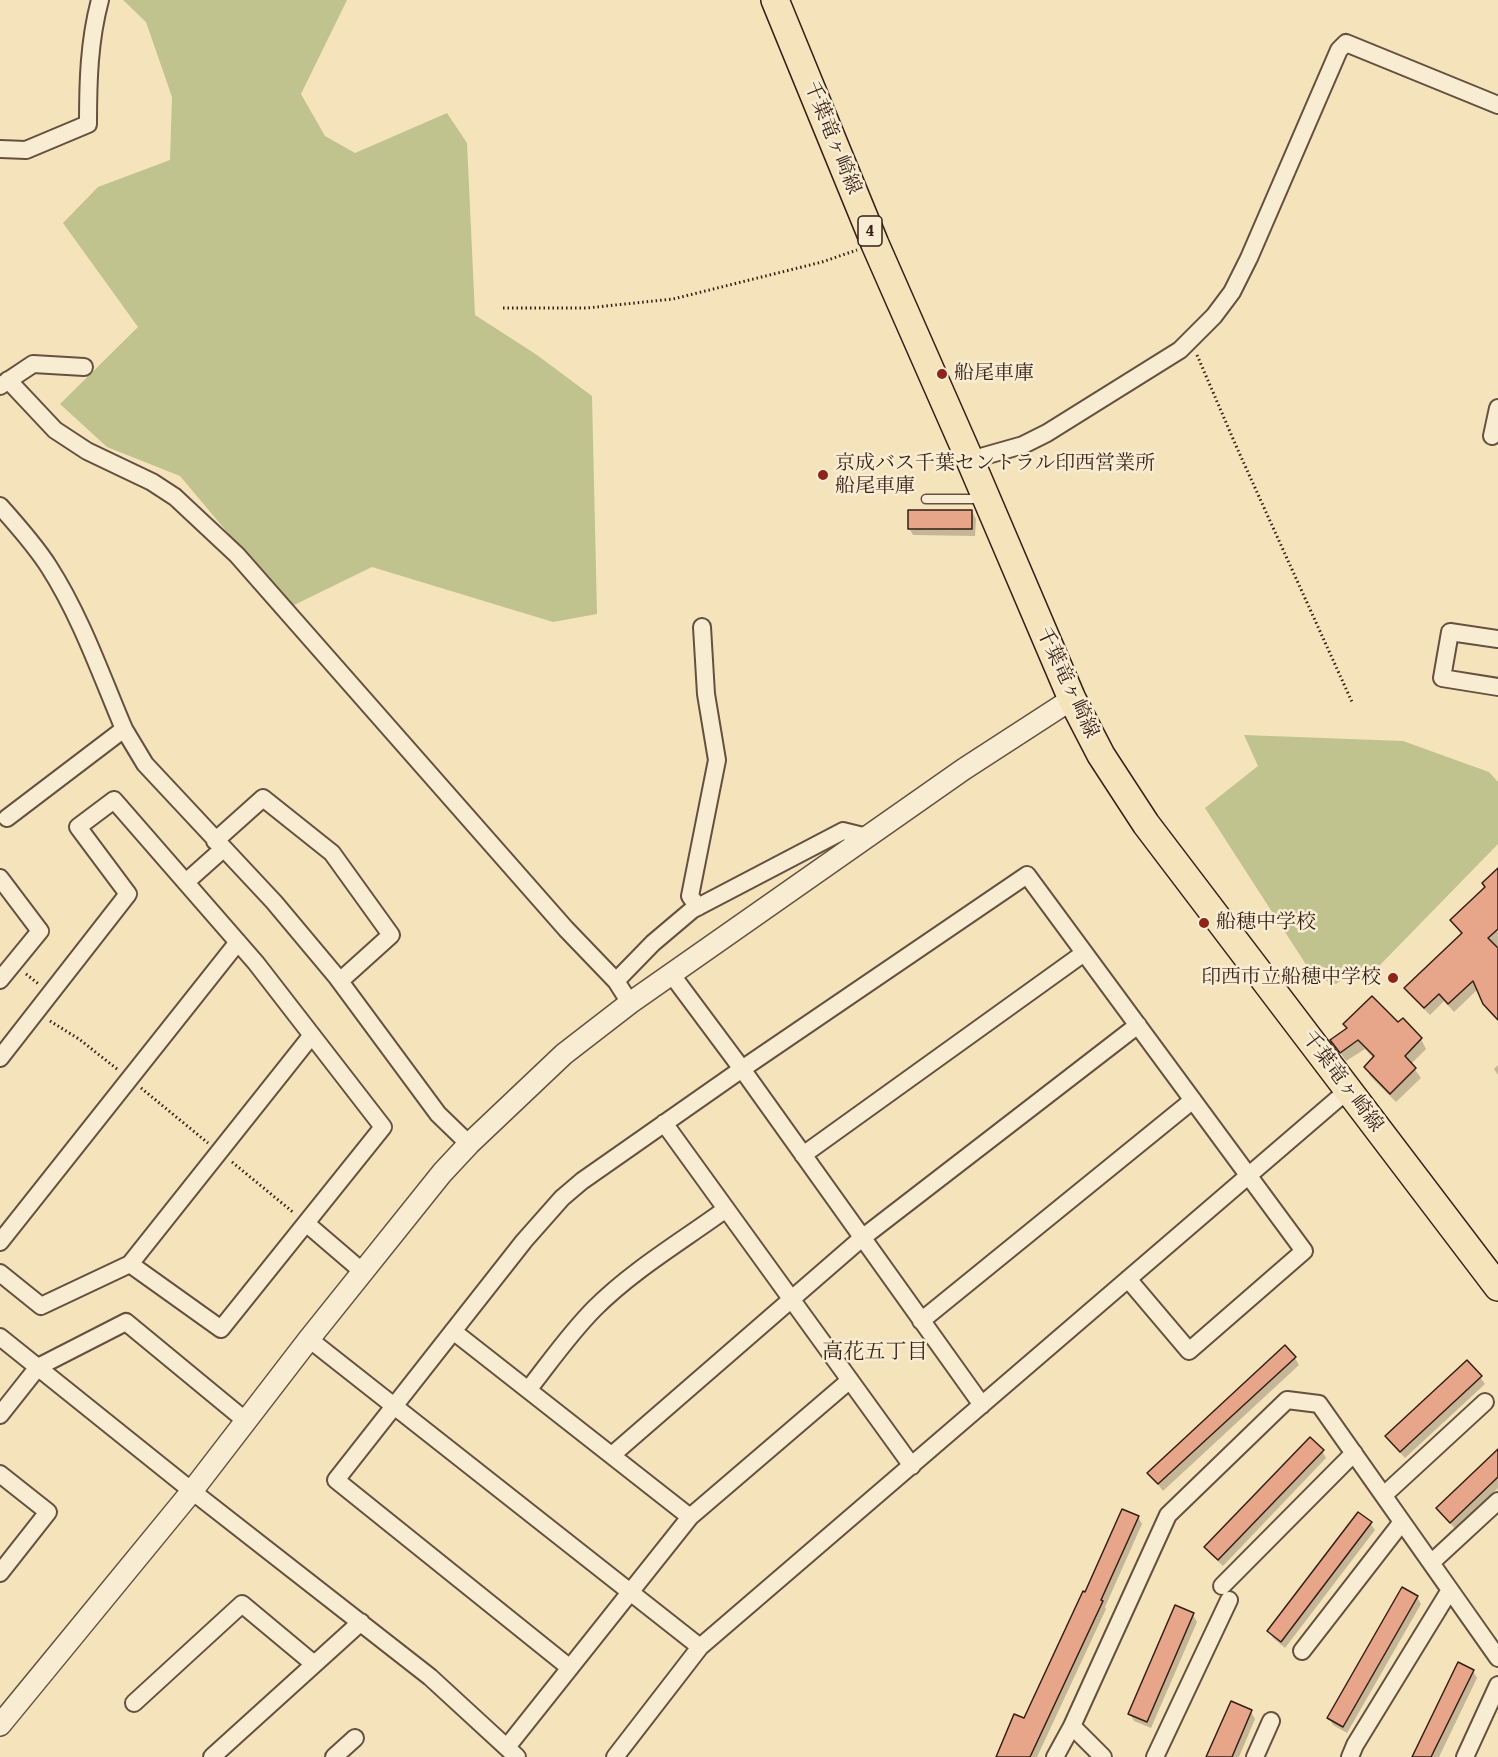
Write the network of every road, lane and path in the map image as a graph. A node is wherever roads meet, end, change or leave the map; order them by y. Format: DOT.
graph roads {
  1 [pos="100,0"];
  2 [pos="775,0"];
  3 [pos="1498,105"];
  4 [pos="0,149"];
  5 [pos="875,244"];
  6 [pos="503,308"];
  7 [pos="1191,339"];
  8 [pos="84,367"];
  9 [pos="4,383"];
  10 [pos="1498,408"];
  11 [pos="1492,436"];
  12 [pos="970,460"];
  13 [pos="926,499"];
  14 [pos="987,500"];
  15 [pos="0,506"];
  16 [pos="702,627"];
  17 [pos="1498,639"];
  18 [pos="1498,687"];
  19 [pos="1072,699"];
  20 [pos="1352,702"];
  21 [pos="124,729"];
  22 [pos="7,818"];
  23 [pos="867,837"];
  24 [pos="219,845"];
  25 [pos="0,878"];
  26 [pos="186,882"];
  27 [pos="698,907"];
  28 [pos="238,942"];
  29 [pos="1084,953"];
  30 [pos="13,964"];
  31 [pos="672,975"];
  32 [pos="0,980"];
  33 [pos="340,981"];
  34 [pos="616,981"];
  35 [pos="50,994"];
  36 [pos="630,1004"];
  37 [pos="36,1012"];
  38 [pos="1138,1025"];
  39 [pos="312,1035"];
  40 [pos="0,1058"];
  41 [pos="742,1069"];
  42 [pos="129,1079"];
  43 [pos="1348,1090"];
  44 [pos="1193,1100"];
  45 [pos="664,1123"];
  46 [pos="469,1144"];
  47 [pos="219,1151"];
  48 [pos="803,1155"];
  49 [pos="1249,1175"];
  50 [pos="726,1209"];
  51 [pos="307,1224"];
  52 [pos="862,1238"];
  53 [pos="0,1242"];
  54 [pos="130,1264"];
  55 [pos="363,1272"];
  56 [pos="0,1273"];
  57 [pos="1128,1279"];
  58 [pos="1498,1287"];
  59 [pos="792,1299"];
  60 [pos="921,1321"];
  61 [pos="453,1331"];
  62 [pos="0,1337"];
  63 [pos="309,1339"];
  64 [pos="38,1367"];
  65 [pos="850,1380"];
  66 [pos="528,1390"];
  67 [pos="1485,1402"];
  68 [pos="394,1406"];
  69 [pos="982,1406"];
  70 [pos="0,1415"];
  71 [pos="246,1421"];
  72 [pos="1354,1453"];
  73 [pos="612,1455"];
  74 [pos="912,1466"];
  75 [pos="0,1474"];
  76 [pos="192,1491"];
  77 [pos="1384,1495"];
  78 [pos="1498,1501"];
  79 [pos="690,1517"];
  80 [pos="1402,1522"];
  81 [pos="1431,1563"];
  82 [pos="0,1573"];
  83 [pos="1450,1590"];
  84 [pos="630,1592"];
  85 [pos="361,1622"];
  86 [pos="700,1647"];
  87 [pos="1302,1651"];
  88 [pos="1498,1658"];
  89 [pos="314,1664"];
  90 [pos="570,1668"];
  91 [pos="1498,1685"];
  92 [pos="134,1703"];
  93 [pos="1271,1721"];
  94 [pos="0,1725"];
  95 [pos="1072,1726"];
  96 [pos="355,1738"];
  97 [pos="512,1752"];
  98 [pos="212,1757"];
  99 [pos="334,1757"];
  100 [pos="615,1757"];
  101 [pos="1055,1757"];
  102 [pos="1103,1757"];
  103 [pos="1155,1757"];
  104 [pos="1256,1757"];
  105 [pos="1350,1757"];
  106 [pos="1465,1757"];
  1 -- 4 [label="street"];
  2 -- 5 [label="main road, 千葉竜ヶ崎線 / 4"];
  3 -- 7 [label="street"];
  5 -- 6 [label="path"];
  5 -- 12 [label="main road, 千葉竜ヶ崎線 / 4"];
  7 -- 12 [label="street"];
  7 -- 20 [label="path"];
  8 -- 9 [label="street"];
  9 -- 34 [label="street"];
  10 -- 11 [label="street"];
  12 -- 14 [label="main road, 千葉竜ヶ崎線 / 4"];
  13 -- 14 [label="lane"];
  14 -- 19 [label="main road, 千葉竜ヶ崎線 / 4"];
  15 -- 21 [label="street"];
  16 -- 27 [label="street"];
  17 -- 18 [label="street"];
  19 -- 23 [label="street"];
  19 -- 43 [label="main road, 千葉竜ヶ崎線 / 4"];
  21 -- 22 [label="street"];
  21 -- 24 [label="street"];
  23 -- 27 [label="street"];
  23 -- 31 [label="street"];
  24 -- 26 [label="street"];
  24 -- 33 [label="street"];
  24 -- 33 [label="street"];
  25 -- 30 [label="street"];
  26 -- 28 [label="street"];
  26 -- 35 [label="street"];
  27 -- 34 [label="street"];
  28 -- 39 [label="street"];
  28 -- 42 [label="street"];
  29 -- 38 [label="street"];
  29 -- 41 [label="street"];
  29 -- 48 [label="street"];
  30 -- 32 [label="street"];
  30 -- 35 [label="path"];
  31 -- 36 [label="street"];
  31 -- 41 [label="street"];
  33 -- 46 [label="street"];
  34 -- 36 [label="street"];
  35 -- 37 [label="street"];
  36 -- 46 [label="street"];
  37 -- 40 [label="street"];
  37 -- 42 [label="path"];
  38 -- 44 [label="street"];
  38 -- 52 [label="street"];
  39 -- 47 [label="street"];
  39 -- 51 [label="street"];
  41 -- 45 [label="street"];
  41 -- 48 [label="street"];
  42 -- 47 [label="path"];
  42 -- 53 [label="street"];
  43 -- 49 [label="street"];
  43 -- 58 [label="main road, 千葉竜ヶ崎線 / 4"];
  44 -- 49 [label="street"];
  44 -- 60 [label="street"];
  45 -- 50 [label="street"];
  45 -- 61 [label="street"];
  46 -- 55 [label="street"];
  47 -- 51 [label="path"];
  47 -- 54 [label="street"];
  48 -- 52 [label="street"];
  49 -- 57 [label="street"];
  49 -- 57 [label="street"];
  50 -- 59 [label="street"];
  50 -- 66 [label="street"];
  51 -- 54 [label="street"];
  51 -- 55 [label="street"];
  52 -- 59 [label="street"];
  52 -- 60 [label="street"];
  54 -- 56 [label="street"];
  55 -- 63 [label="street"];
  57 -- 69 [label="street"];
  59 -- 65 [label="street"];
  59 -- 73 [label="street"];
  60 -- 69 [label="street"];
  61 -- 66 [label="street"];
  61 -- 68 [label="street"];
  62 -- 64 [label="street"];
  63 -- 68 [label="street"];
  63 -- 71 [label="street"];
  64 -- 70 [label="street"];
  64 -- 71 [label="street"];
  64 -- 76 [label="street"];
  65 -- 74 [label="street"];
  65 -- 79 [label="street"];
  66 -- 73 [label="street"];
  67 -- 77 [label="street"];
  68 -- 84 [label="street"];
  68 -- 90 [label="street"];
  69 -- 74 [label="street"];
  71 -- 76 [label="street"];
  72 -- 77 [label="street"];
  72 -- 95 [label="street"];
  72 -- 103 [label="street"];
  73 -- 79 [label="street"];
  74 -- 86 [label="street"];
  75 -- 82 [label="street"];
  76 -- 85 [label="street"];
  76 -- 94 [label="street"];
  77 -- 80 [label="street"];
  78 -- 81 [label="street"];
  79 -- 84 [label="street"];
  80 -- 81 [label="street"];
  80 -- 87 [label="street"];
  81 -- 83 [label="street"];
  83 -- 88 [label="street"];
  83 -- 105 [label="street"];
  84 -- 86 [label="street"];
  84 -- 90 [label="street"];
  85 -- 89 [label="street"];
  85 -- 97 [label="street"];
  86 -- 100 [label="street"];
  89 -- 92 [label="street"];
  89 -- 98 [label="street"];
  90 -- 97 [label="street"];
  91 -- 106 [label="street"];
  93 -- 104 [label="street"];
  95 -- 101 [label="street"];
  95 -- 102 [label="street"];
  96 -- 99 [label="street"];
}
